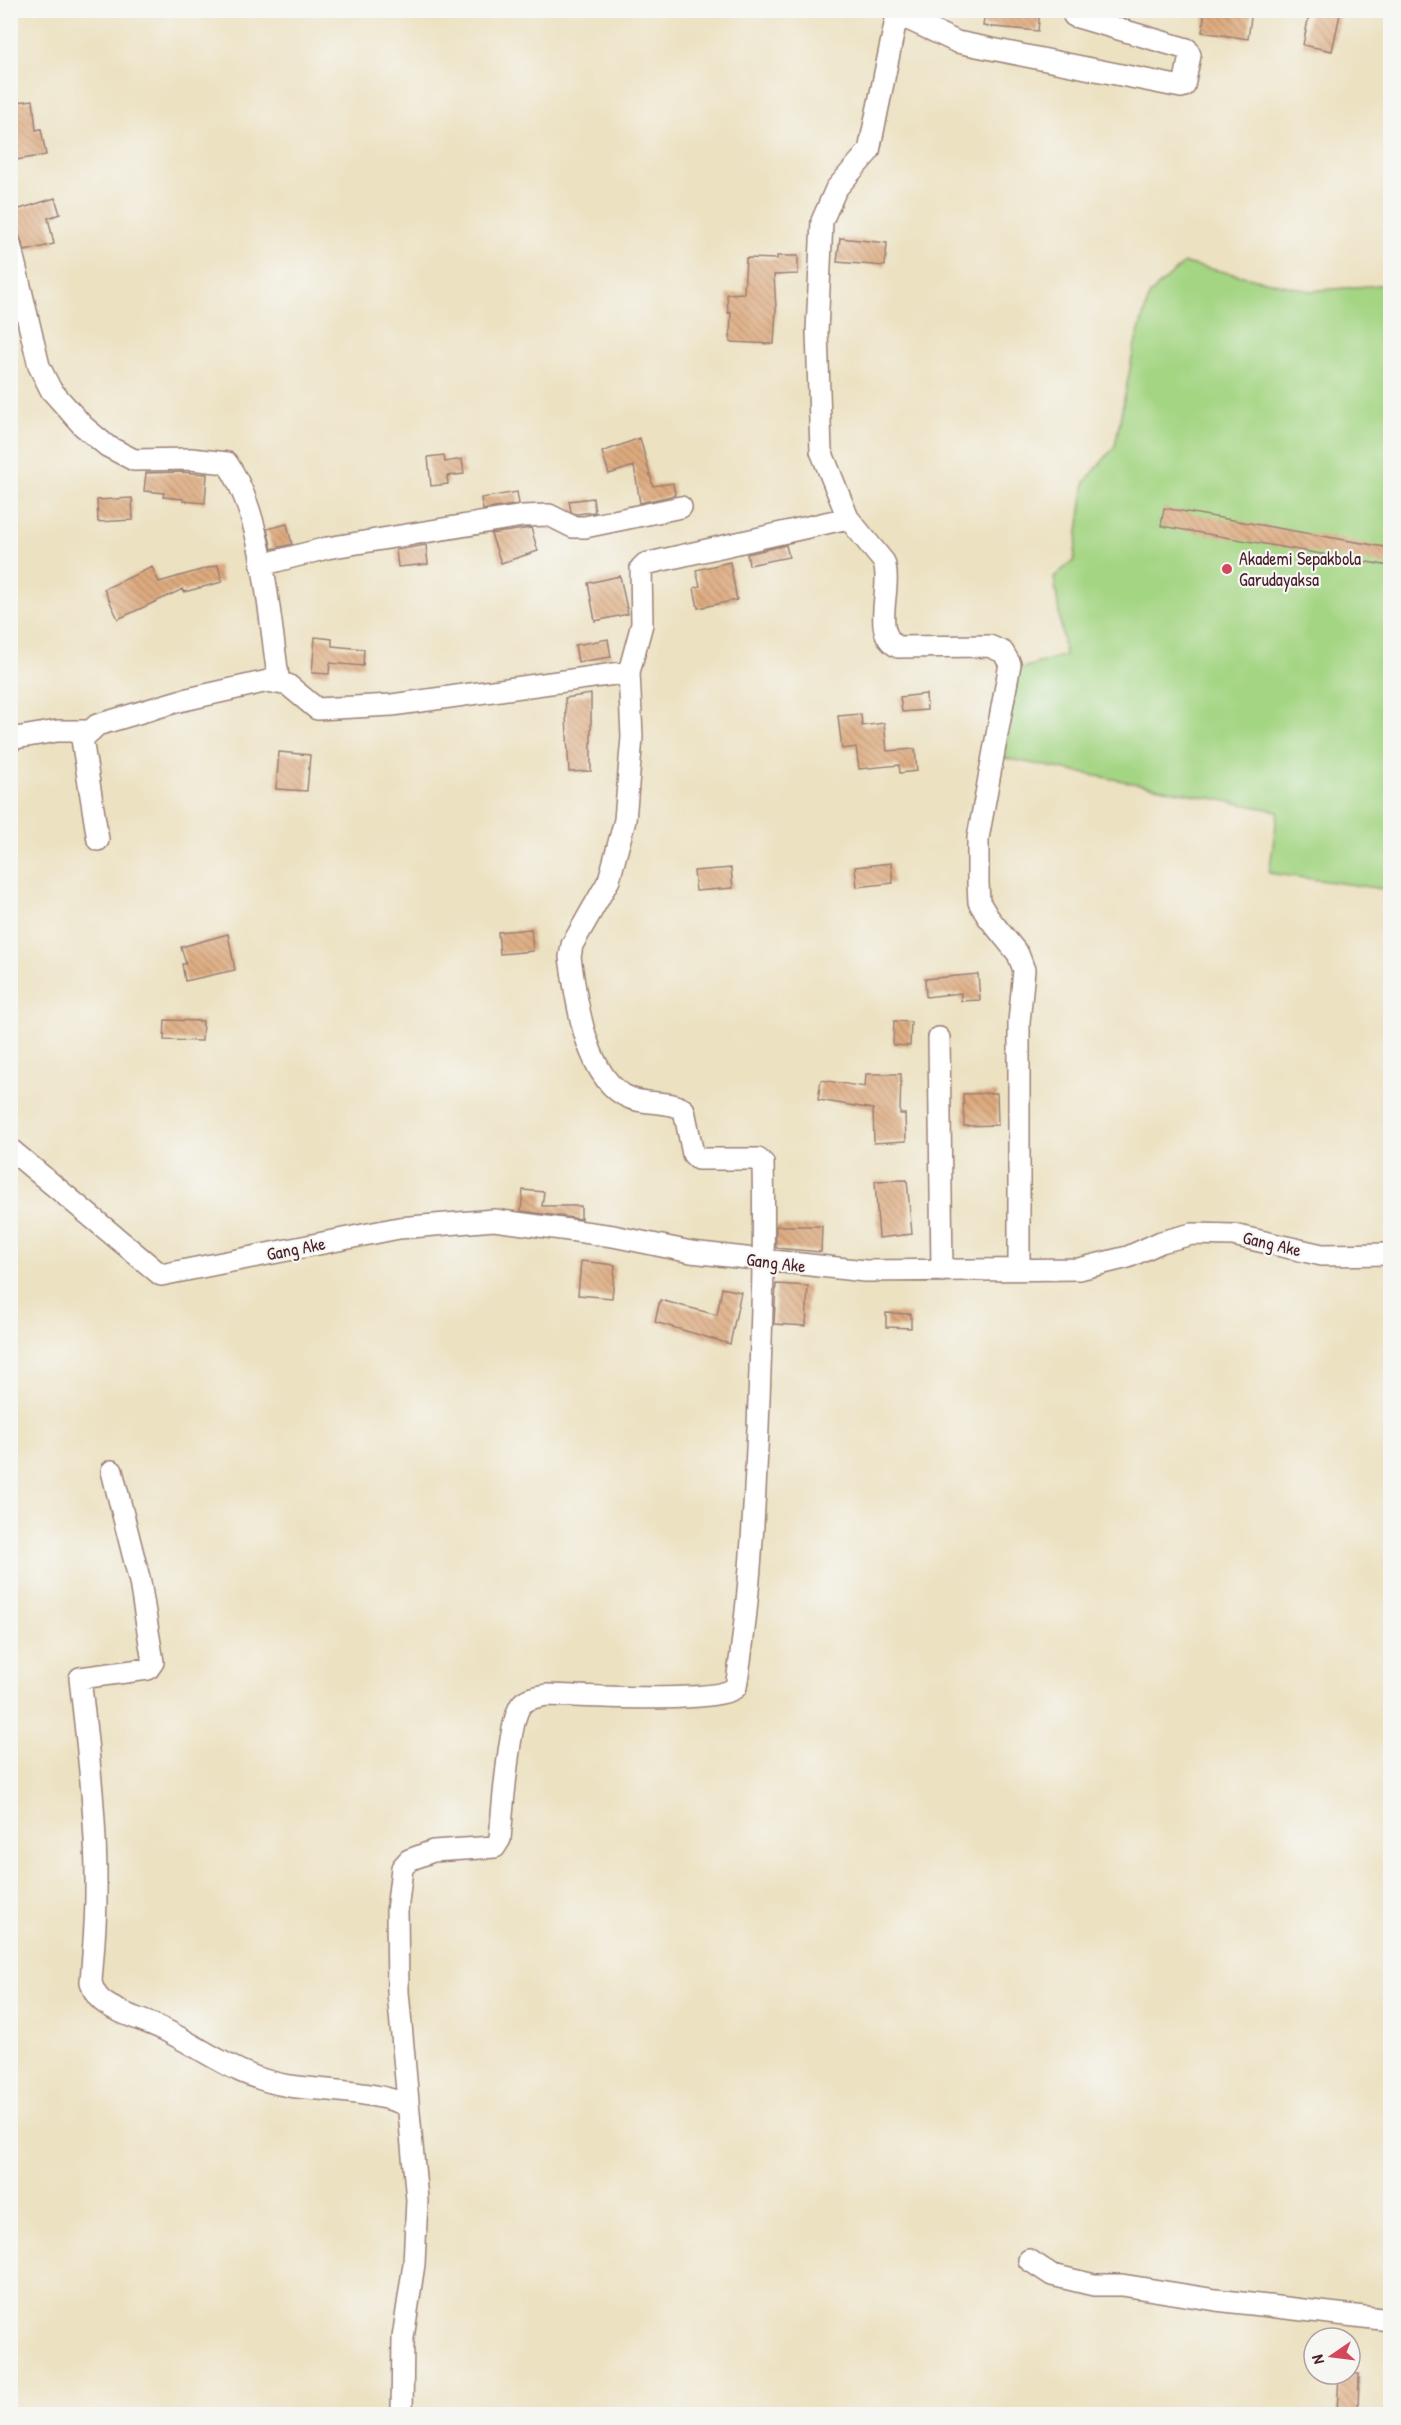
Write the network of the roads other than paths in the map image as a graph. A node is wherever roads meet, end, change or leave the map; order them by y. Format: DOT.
graph roads {
  1 [pos="897,12"];
  2 [pos="1074,16"];
  3 [pos="10,244"];
  4 [pos="681,507"];
  5 [pos="848,518"];
  6 [pos="261,565"];
  7 [pos="629,672"];
  8 [pos="279,683"];
  9 [pos="91,731"];
  10 [pos="10,740"];
  11 [pos="98,840"];
  12 [pos="939,1038"];
  13 [pos="10,1149"];
  14 [pos="1390,1254"];
  15 [pos="765,1262"];
  16 [pos="1019,1269"];
  17 [pos="942,1271"];
  18 [pos="112,1472"];
  19 [pos="407,2106"];
  20 [pos="1029,2260"];
  21 [pos="1390,2320"];
  22 [pos="402,2415"];
  1 -- 2 [label="street"];
  1 -- 5 [label="street"];
  3 -- 6 [label="street"];
  4 -- 6 [label="street"];
  5 -- 7 [label="street"];
  5 -- 16 [label="street"];
  6 -- 8 [label="street"];
  7 -- 8 [label="street"];
  7 -- 15 [label="street"];
  8 -- 9 [label="street"];
  9 -- 10 [label="street"];
  9 -- 11 [label="street"];
  12 -- 17 [label="street"];
  13 -- 15 [label="street, Gang Ake"];
  14 -- 16 [label="street, Gang Ake"];
  15 -- 17 [label="street, Gang Ake"];
  15 -- 19 [label="street"];
  16 -- 17 [label="street, Gang Ake"];
  18 -- 19 [label="street"];
  19 -- 22 [label="street"];
  20 -- 21 [label="street"];
}
